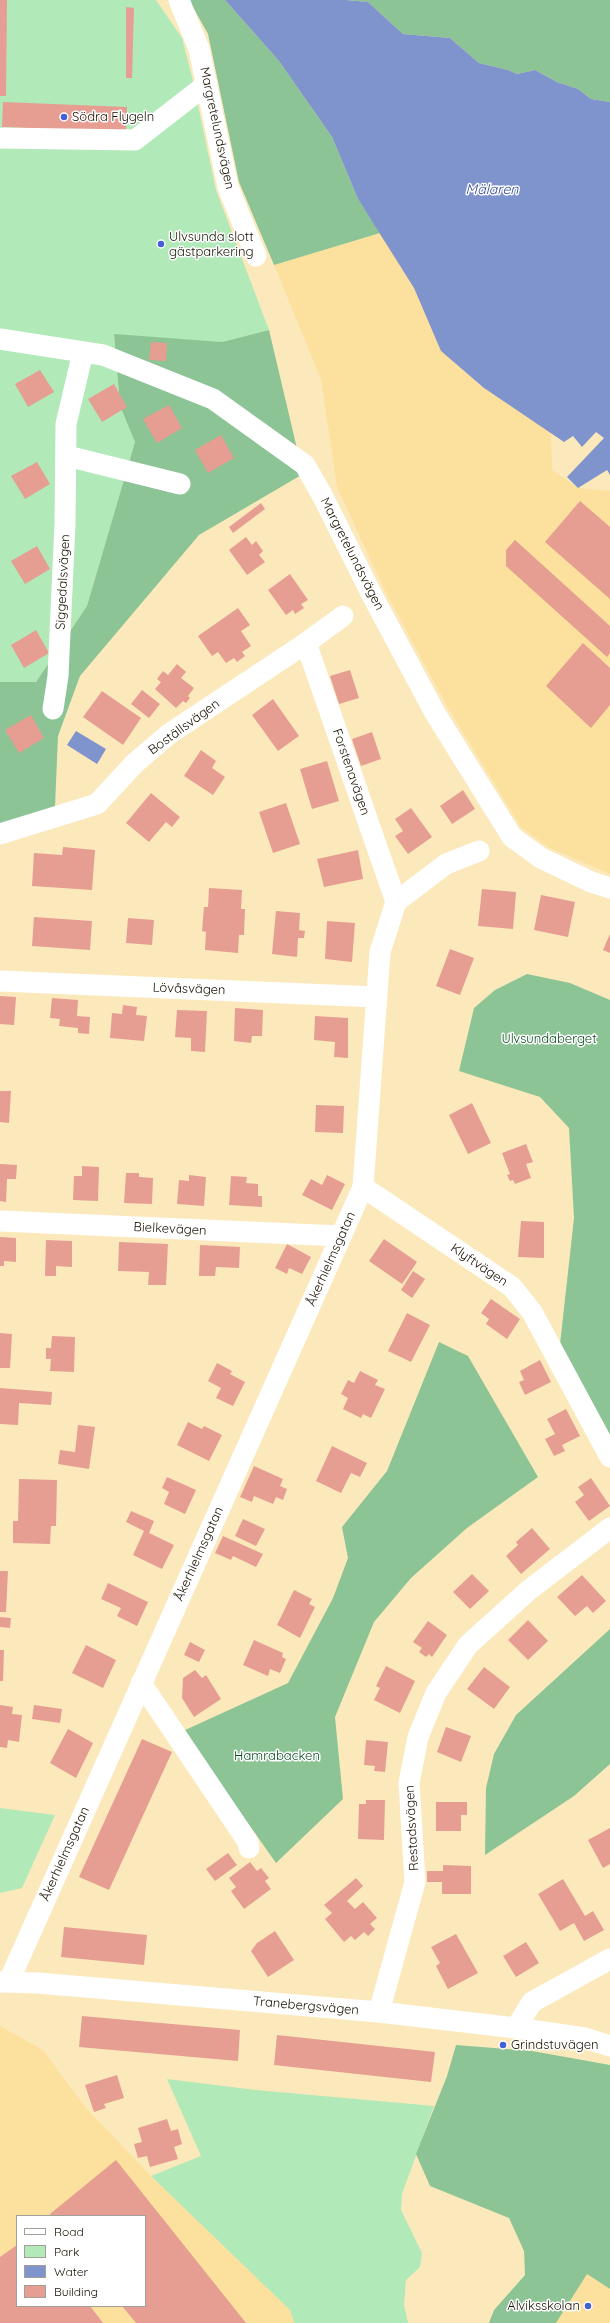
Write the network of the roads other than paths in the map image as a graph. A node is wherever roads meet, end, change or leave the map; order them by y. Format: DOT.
graph roads {
  1 [pos="179,0"];
  2 [pos="207,84"];
  3 [pos="0,138"];
  4 [pos="256,256"];
  5 [pos="0,339"];
  6 [pos="83,352"];
  7 [pos="67,456"];
  8 [pos="180,484"];
  9 [pos="343,616"];
  10 [pos="306,643"];
  11 [pos="52,709"];
  12 [pos="0,834"];
  13 [pos="479,851"];
  14 [pos="610,888"];
  15 [pos="396,902"];
  16 [pos="0,981"];
  17 [pos="377,997"];
  18 [pos="363,1188"];
  19 [pos="0,1221"];
  20 [pos="341,1236"];
  21 [pos="610,1457"];
  22 [pos="610,1528"];
  23 [pos="141,1684"];
  24 [pos="249,1848"];
  25 [pos="610,1959"];
  26 [pos="4,1982"];
  27 [pos="379,2012"];
  28 [pos="516,2028"];
  29 [pos="610,2046"];
  1 -- 2 [label="street, Margretelundsvägen"];
  2 -- 3 [label="street"];
  2 -- 4 [label="street, Margretelundsvägen"];
  5 -- 6 [label="street, Margretelundsvägen"];
  6 -- 7 [label="street, Siggedalsvägen"];
  6 -- 14 [label="street, Margretelundsvägen"];
  7 -- 8 [label="street"];
  7 -- 11 [label="street, Siggedalsvägen"];
  9 -- 10 [label="street, Boställsvägen"];
  10 -- 12 [label="street, Boställsvägen"];
  10 -- 15 [label="street, Forstenavägen"];
  13 -- 15 [label="street"];
  15 -- 17 [label="street, Åkerhielmsgatan"];
  16 -- 17 [label="street, Lövåsvägen"];
  17 -- 18 [label="street, Åkerhielmsgatan"];
  18 -- 20 [label="street, Åkerhielmsgatan"];
  18 -- 21 [label="street, Klyftvägen"];
  19 -- 20 [label="street, Bielkevägen"];
  20 -- 23 [label="street, Åkerhielmsgatan"];
  22 -- 27 [label="street, Restadsvägen"];
  23 -- 24 [label="street"];
  23 -- 26 [label="street, Åkerhielmsgatan"];
  25 -- 28 [label="street"];
  26 -- 27 [label="street, Tranebergsvägen"];
  27 -- 28 [label="street, Tranebergsvägen"];
  28 -- 29 [label="street, Tranebergsvägen"];
}
